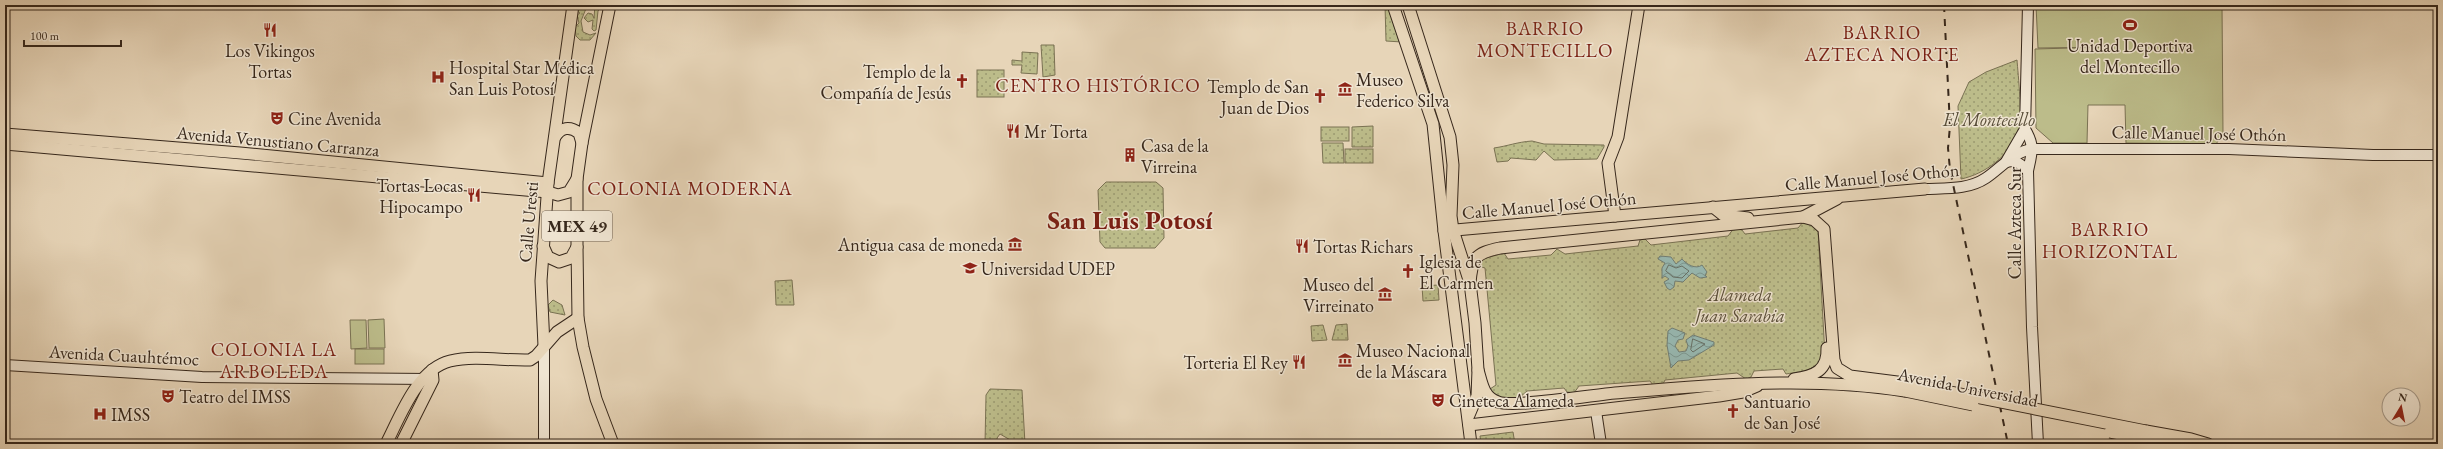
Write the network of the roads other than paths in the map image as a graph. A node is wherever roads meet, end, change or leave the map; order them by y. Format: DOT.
graph roads {
  1 [pos="573,5"];
  2 [pos="1393,5"];
  3 [pos="1408,5"];
  4 [pos="1639,5"];
  5 [pos="2028,5"];
  6 [pos="608,7"];
  7 [pos="2025,130"];
  8 [pos="5,134"];
  9 [pos="555,137"];
  10 [pos="582,143"];
  11 [pos="5,144"];
  12 [pos="2033,149"];
  13 [pos="2438,155"];
  14 [pos="2006,162"];
  15 [pos="2028,171"];
  16 [pos="577,179"];
  17 [pos="548,188"];
  18 [pos="1925,189"];
  19 [pos="1849,195"];
  20 [pos="1713,207"];
  21 [pos="1615,216"];
  22 [pos="1804,217"];
  23 [pos="1782,219"];
  24 [pos="1518,225"];
  25 [pos="1448,231"];
  26 [pos="543,246"];
  27 [pos="577,247"];
  28 [pos="1465,264"];
  29 [pos="1470,283"];
  30 [pos="1829,305"];
  31 [pos="578,316"];
  32 [pos="543,323"];
  33 [pos="544,346"];
  34 [pos="5,365"];
  35 [pos="1478,370"];
  36 [pos="429,376"];
  37 [pos="1765,384"];
  38 [pos="1905,387"];
  39 [pos="1613,393"];
  40 [pos="2036,397"];
  41 [pos="2044,409"];
  42 [pos="1596,411"];
  43 [pos="1540,418"];
  44 [pos="399,419"];
  45 [pos="1469,421"];
  46 [pos="411,425"];
  47 [pos="2146,435"];
  48 [pos="386,444"];
  49 [pos="401,444"];
  50 [pos="544,444"];
  51 [pos="613,444"];
  52 [pos="1471,444"];
  53 [pos="1601,444"];
  54 [pos="2038,444"];
  55 [pos="2167,444"];
  56 [pos="2208,444"];
  1 -- 9 [label="main road, Calle Uresti"];
  2 -- 25 [label="main road"];
  3 -- 25 [label="main road"];
  4 -- 21 [label="main road"];
  5 -- 7 [label="street, Calle Azteca Sur"];
  6 -- 10 [label="main road, MEX 49"];
  7 -- 12 [label="street, Calle Azteca Sur"];
  7 -- 14 [label="street"];
  8 -- 17 [label="main road, Avenida Venustiano Carranza"];
  9 -- 10 [label="main road"];
  9 -- 17 [label="main road, Calle Uresti"];
  10 -- 16 [label="main road, MEX 49"];
  11 -- 17 [label="main road, Avenida Venustiano Carranza"];
  12 -- 13 [label="street, Calle Manuel José Othón"];
  12 -- 14 [label="street, Calle Manuel José Othón"];
  12 -- 15 [label="street, Calle Azteca Sur"];
  14 -- 15 [label="street"];
  14 -- 18 [label="street, Calle Manuel José Othón"];
  15 -- 40 [label="street, Calle Azteca Sur"];
  16 -- 17 [label="main road"];
  16 -- 27 [label="main road, MEX 49"];
  17 -- 26 [label="main road, Calle Uresti"];
  18 -- 19 [label="main road, Calle Manuel José Othón"];
  19 -- 20 [label="main road, Calle Manuel José Othón"];
  19 -- 22 [label="main road"];
  20 -- 21 [label="main road, Calle Manuel José Othón"];
  20 -- 23 [label="main road"];
  21 -- 24 [label="main road, Calle Manuel José Othón"];
  22 -- 23 [label="main road, Calle Manuel José Othón"];
  22 -- 30 [label="main road"];
  23 -- 29 [label="main road, Calle Manuel José Othón"];
  24 -- 25 [label="main road, Calle Manuel José Othón"];
  24 -- 28 [label="main road"];
  25 -- 28 [label="main road"];
  25 -- 45 [label="main road"];
  26 -- 27 [label="main road"];
  26 -- 32 [label="main road, Calle Uresti"];
  27 -- 31 [label="main road, MEX 49"];
  28 -- 29 [label="main road"];
  29 -- 35 [label="main road"];
  30 -- 37 [label="main road"];
  30 -- 38 [label="main road, Avenida Universidad"];
  31 -- 32 [label="main road"];
  31 -- 33 [label="main road, Avenida Cuauhtémoc"];
  31 -- 51 [label="main road, MEX 49"];
  32 -- 33 [label="main road, Calle Uresti"];
  33 -- 36 [label="main road, Avenida Cuauhtémoc"];
  33 -- 50 [label="street, Calle Uresti"];
  34 -- 36 [label="street, Avenida Cuauhtémoc"];
  35 -- 39 [label="main road, Avenida Universidad"];
  35 -- 45 [label="main road"];
  36 -- 44 [label="main road"];
  36 -- 46 [label="main road"];
  37 -- 38 [label="main road, Avenida Universidad"];
  37 -- 39 [label="main road, Avenida Universidad"];
  37 -- 42 [label="main road, Avenida Universidad"];
  38 -- 47 [label="main road, Avenida Universidad, bridge"];
  39 -- 43 [label="main road"];
  40 -- 41 [label="street"];
  40 -- 54 [label="street, Calle Azteca Sur"];
  42 -- 43 [label="main road, Avenida Universidad"];
  42 -- 53 [label="street"];
  43 -- 45 [label="main road, Avenida Universidad"];
  44 -- 46 [label="main road"];
  44 -- 48 [label="main road"];
  45 -- 52 [label="main road"];
  46 -- 49 [label="main road"];
  47 -- 55 [label="main road, Avenida Universidad"];
  47 -- 56 [label="main road, Avenida Universidad"];
}
